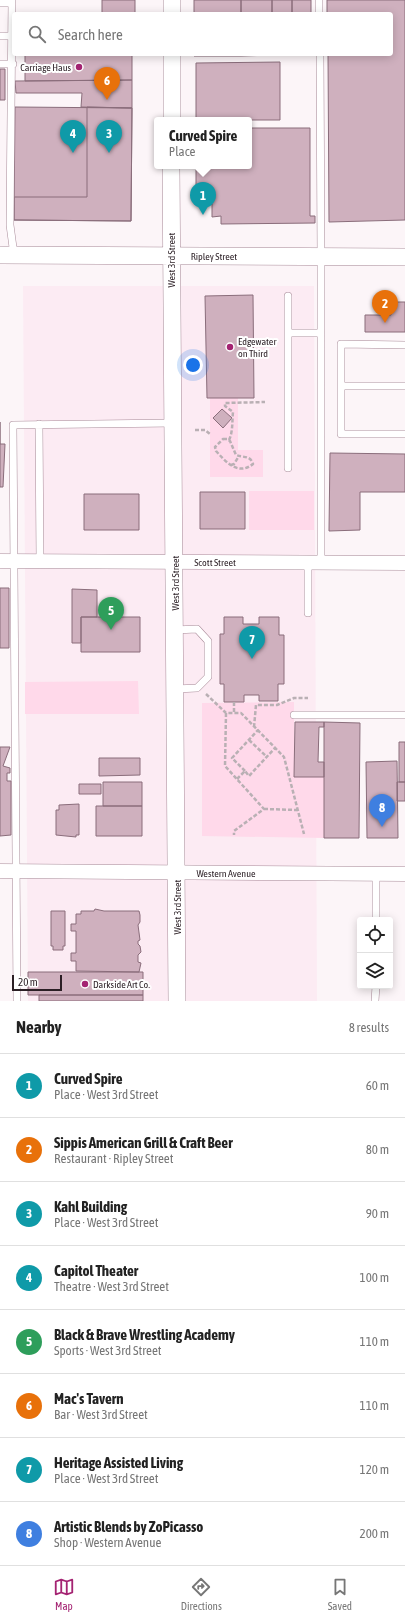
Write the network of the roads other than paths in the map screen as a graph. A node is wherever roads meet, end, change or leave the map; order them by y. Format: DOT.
graph roads {
  1 [pos="172,0"];
  2 [pos="319,0"];
  3 [pos="12,2"];
  4 [pos="0,3"];
  5 [pos="172,12"];
  6 [pos="319,12"];
  7 [pos="0,36"];
  8 [pos="12,36"];
  9 [pos="13,56"];
  10 [pos="172,56"];
  11 [pos="320,56"];
  12 [pos="0,64"];
  13 [pos="13,64"];
  14 [pos="172,117"];
  15 [pos="172,169"];
  16 [pos="7,255"];
  17 [pos="171,256"];
  18 [pos="321,257"];
  19 [pos="405,257"];
  20 [pos="288,296"];
  21 [pos="288,333"];
  22 [pos="321,333"];
  23 [pos="405,345"];
  24 [pos="340,386"];
  25 [pos="405,386"];
  26 [pos="173,423"];
  27 [pos="40,424"];
  28 [pos="405,434"];
  29 [pos="288,468"];
  30 [pos="0,561"];
  31 [pos="14,561"];
  32 [pos="40,561"];
  33 [pos="175,562"];
  34 [pos="315,563"];
  35 [pos="405,563"];
  36 [pos="308,613"];
  37 [pos="175,630"];
  38 [pos="176,689"];
  39 [pos="294,715"];
  40 [pos="405,715"];
  41 [pos="0,871"];
  42 [pos="16,872"];
  43 [pos="176,872"];
  44 [pos="376,874"];
  45 [pos="405,874"];
  46 [pos="376,917"];
  47 [pos="376,989"];
  48 [pos="17,1001"];
  49 [pos="177,1001"];
  50 [pos="376,1001"];
  1 -- 5 [label="street"];
  2 -- 6 [label="lane"];
  3 -- 4 [label="lane"];
  3 -- 8 [label="lane"];
  7 -- 8 [label="lane"];
  9 -- 13 [label="lane"];
  10 -- 14 [label="street"];
  11 -- 18 [label="lane"];
  12 -- 13 [label="lane"];
  13 -- 16 [label="lane"];
  15 -- 17 [label="street, West 3rd Street"];
  16 -- 17 [label="street, Ripley Street"];
  17 -- 18 [label="street, Ripley Street"];
  17 -- 26 [label="street, West 3rd Street"];
  18 -- 19 [label="street, Ripley Street"];
  18 -- 22 [label="lane"];
  20 -- 21 [label="lane"];
  21 -- 22 [label="lane"];
  21 -- 29 [label="lane"];
  22 -- 34 [label="lane"];
  23 -- 24 [label="lane"];
  24 -- 25 [label="lane"];
  24 -- 28 [label="lane"];
  26 -- 27 [label="lane"];
  26 -- 33 [label="street, West 3rd Street"];
  27 -- 31 [label="lane"];
  27 -- 32 [label="lane"];
  30 -- 31 [label="street, Scott Street"];
  31 -- 32 [label="street, Scott Street"];
  31 -- 42 [label="lane"];
  32 -- 33 [label="street, Scott Street"];
  33 -- 34 [label="street, Scott Street"];
  33 -- 37 [label="street, West 3rd Street"];
  34 -- 35 [label="street, Scott Street"];
  34 -- 36 [label="lane"];
  37 -- 38 [label="street, West 3rd Street"];
  37 -- 38 [label="lane"];
  38 -- 43 [label="street, West 3rd Street"];
  39 -- 40 [label="lane"];
  41 -- 42 [label="street, Western Avenue"];
  42 -- 43 [label="street, Western Avenue"];
  42 -- 48 [label="lane"];
  43 -- 44 [label="street, Western Avenue"];
  43 -- 49 [label="street, West 3rd Street"];
  44 -- 45 [label="street, Western Avenue"];
  44 -- 46 [label="lane"];
  47 -- 50 [label="lane"];
}
